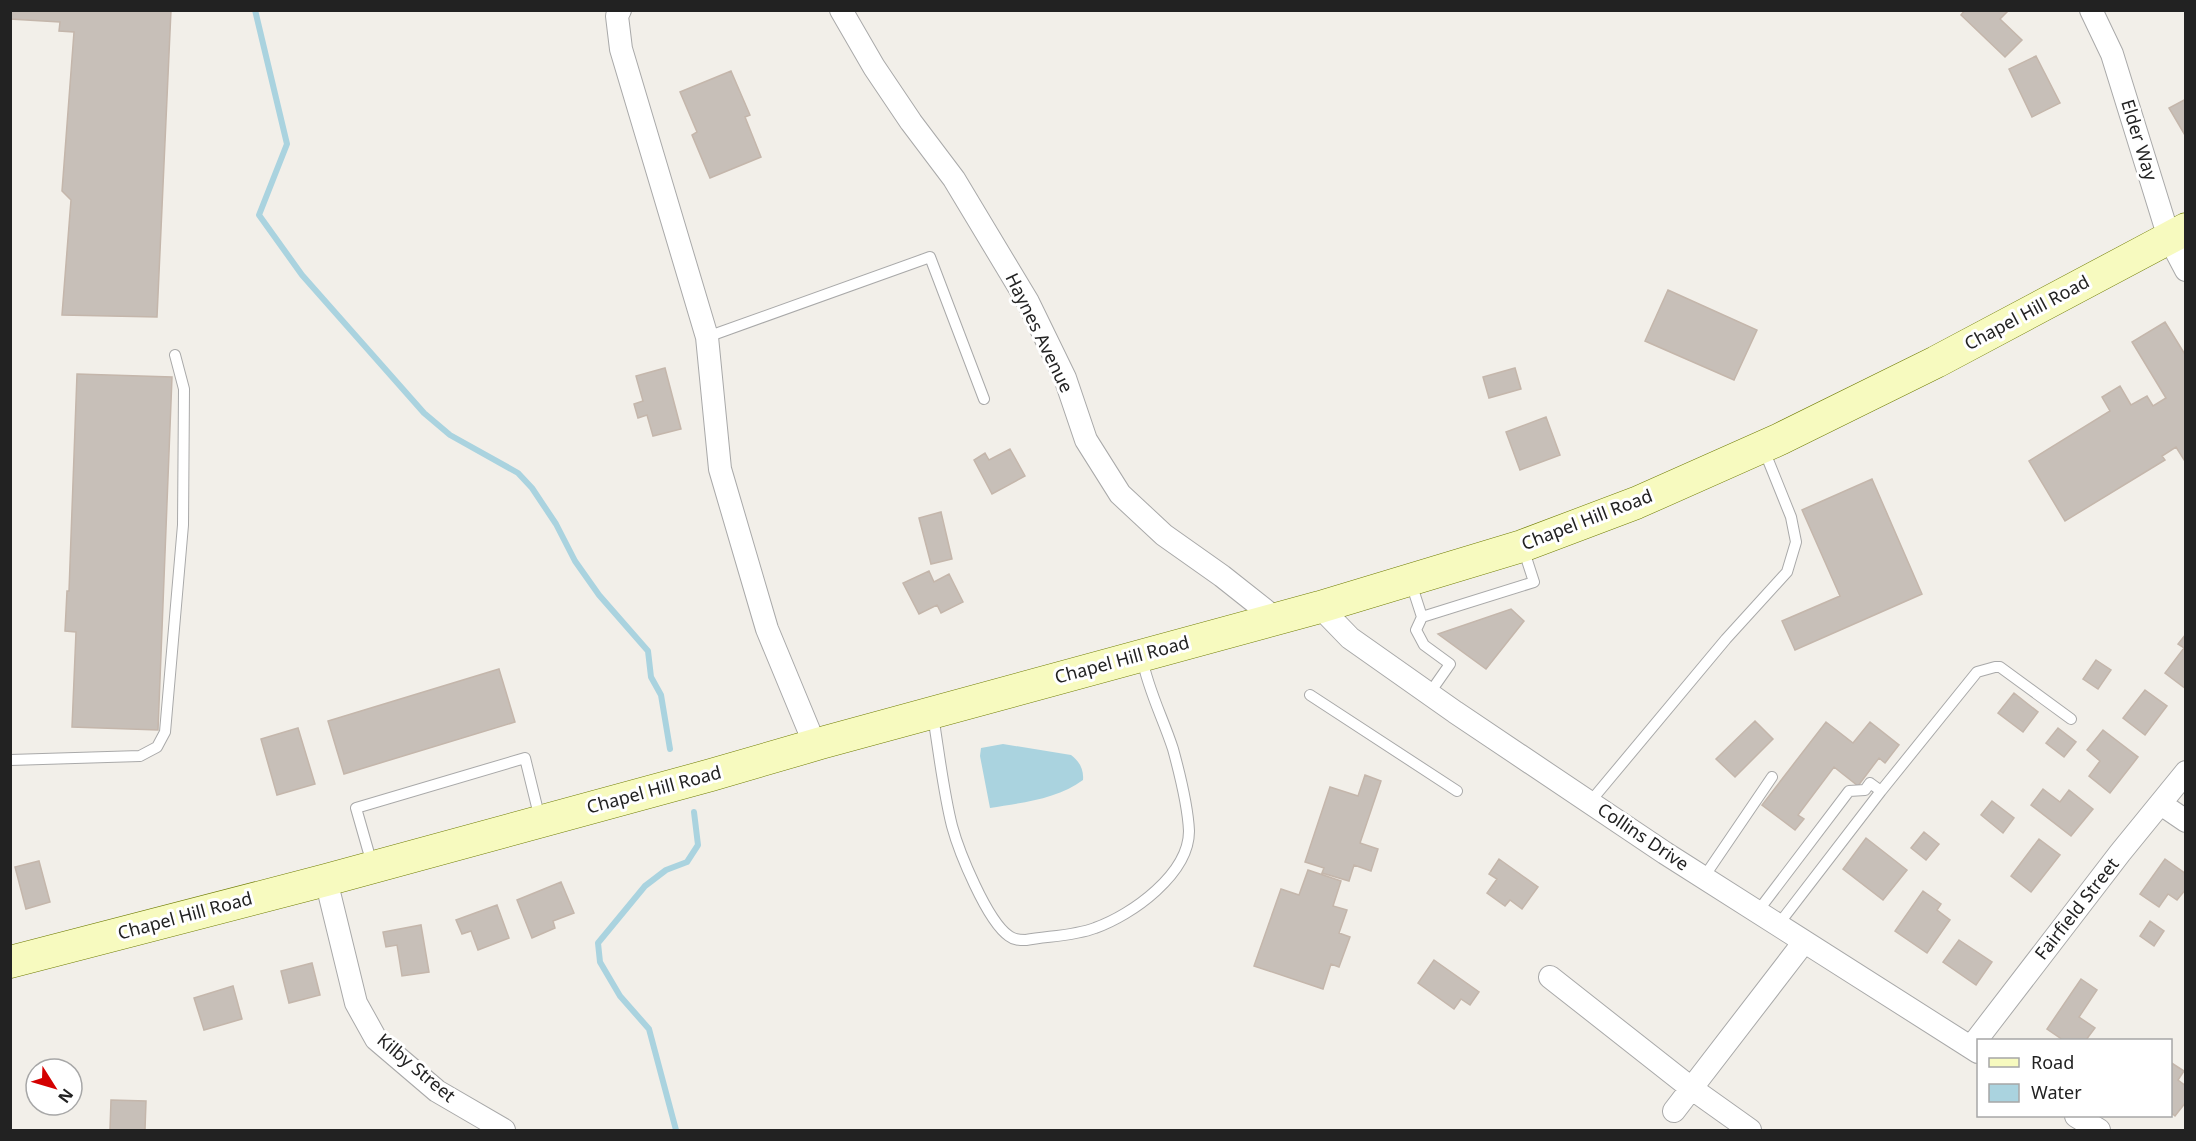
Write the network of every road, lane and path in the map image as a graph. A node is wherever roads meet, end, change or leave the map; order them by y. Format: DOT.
graph roads {
  1 [pos="620,10"];
  2 [pos="841,10"];
  3 [pos="2091,10"];
  4 [pos="2177,233"];
  5 [pos="2186,270"];
  6 [pos="707,337"];
  7 [pos="175,355"];
  8 [pos="984,399"];
  9 [pos="1763,447"];
  10 [pos="1522,546"];
  11 [pos="1410,580"];
  12 [pos="1320,607"];
  13 [pos="1422,617"];
  14 [pos="1275,618"];
  15 [pos="1142,655"];
  16 [pos="1429,694"];
  17 [pos="1310,695"];
  18 [pos="932,712"];
  19 [pos="2071,719"];
  20 [pos="815,745"];
  21 [pos="10,760"];
  22 [pos="2186,772"];
  23 [pos="1772,777"];
  24 [pos="1457,791"];
  25 [pos="1881,792"];
  26 [pos="1590,802"];
  27 [pos="2161,804"];
  28 [pos="540,821"];
  29 [pos="2186,821"];
  30 [pos="373,867"];
  31 [pos="1704,877"];
  32 [pos="326,880"];
  33 [pos="1758,910"];
  34 [pos="1778,925"];
  35 [pos="1804,942"];
  36 [pos="10,962"];
  37 [pos="1550,977"];
  38 [pos="1983,1039"];
  39 [pos="1975,1050"];
  40 [pos="1691,1088"];
  41 [pos="1674,1111"];
  42 [pos="2078,1117"];
  43 [pos="504,1131"];
  44 [pos="1750,1131"];
  45 [pos="2099,1131"];
  1 -- 6 [label="street"];
  2 -- 14 [label="street, Haynes Avenue"];
  3 -- 4 [label="street, Elder Way"];
  4 -- 5 [label="street, Elder Way"];
  4 -- 9 [label="main road, Chapel Hill Road"];
  6 -- 8 [label="lane"];
  6 -- 20 [label="street"];
  7 -- 21 [label="lane"];
  9 -- 10 [label="main road, Chapel Hill Road"];
  9 -- 26 [label="lane"];
  10 -- 11 [label="main road, Chapel Hill Road"];
  10 -- 13 [label="lane"];
  11 -- 12 [label="main road, Chapel Hill Road"];
  11 -- 13 [label="lane"];
  12 -- 14 [label="main road, Chapel Hill Road"];
  12 -- 16 [label="street, Collins Drive"];
  13 -- 16 [label="lane"];
  14 -- 15 [label="main road, Chapel Hill Road"];
  15 -- 18 [label="main road, Chapel Hill Road"];
  15 -- 18 [label="lane"];
  16 -- 26 [label="street, Collins Drive"];
  17 -- 24 [label="lane"];
  18 -- 20 [label="main road, Chapel Hill Road"];
  19 -- 25 [label="lane"];
  20 -- 28 [label="main road, Chapel Hill Road"];
  22 -- 27 [label="street, Fairfield Street"];
  23 -- 31 [label="lane"];
  25 -- 33 [label="lane"];
  25 -- 34 [label="lane"];
  26 -- 31 [label="street, Collins Drive"];
  27 -- 29 [label="street"];
  27 -- 38 [label="street, Fairfield Street"];
  28 -- 30 [label="main road, Chapel Hill Road"];
  28 -- 30 [label="lane"];
  30 -- 32 [label="main road, Chapel Hill Road"];
  31 -- 33 [label="street, Collins Drive"];
  32 -- 36 [label="main road, Chapel Hill Road"];
  32 -- 43 [label="street, Kilby Street"];
  33 -- 34 [label="street, Collins Drive"];
  34 -- 35 [label="street, Collins Drive"];
  35 -- 39 [label="street, Collins Drive"];
  35 -- 40 [label="street"];
  37 -- 40 [label="street"];
  40 -- 41 [label="street"];
  40 -- 44 [label="street"];
  42 -- 45 [label="street"];
}
